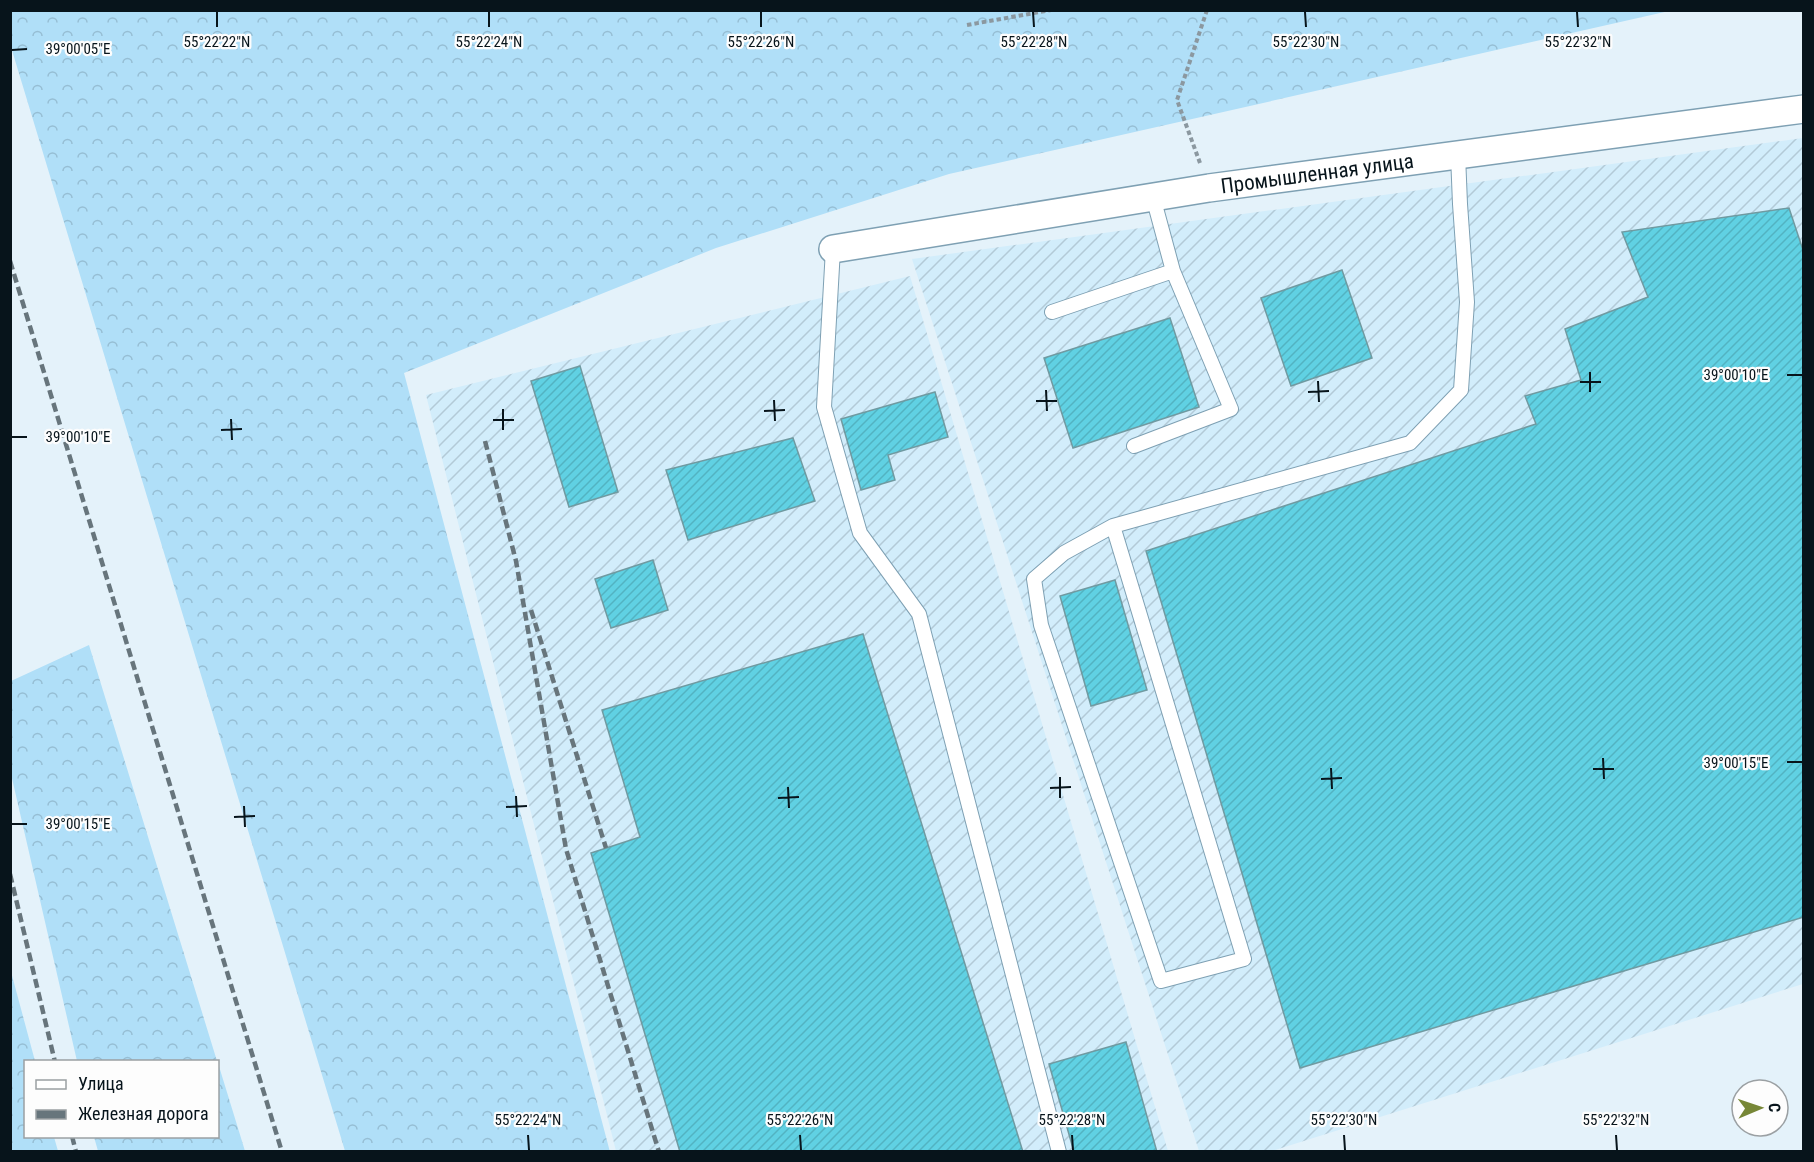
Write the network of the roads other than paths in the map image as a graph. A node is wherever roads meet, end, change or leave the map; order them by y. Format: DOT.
graph roads {
  1 [pos="1803,110"];
  2 [pos="1458,155"];
  3 [pos="1153,197"];
  4 [pos="833,249"];
  5 [pos="1173,271"];
  6 [pos="1052,312"];
  7 [pos="1134,446"];
  8 [pos="1113,526"];
  9 [pos="1059,1152"];
  1 -- 2 [label="street, Промышленная улица"];
  2 -- 3 [label="street, Промышленная улица"];
  2 -- 8 [label="lane"];
  3 -- 4 [label="street, Промышленная улица"];
  3 -- 5 [label="lane"];
  4 -- 9 [label="lane"];
  5 -- 6 [label="lane"];
  5 -- 7 [label="lane"];
  8 -- 8 [label="lane"];
}
